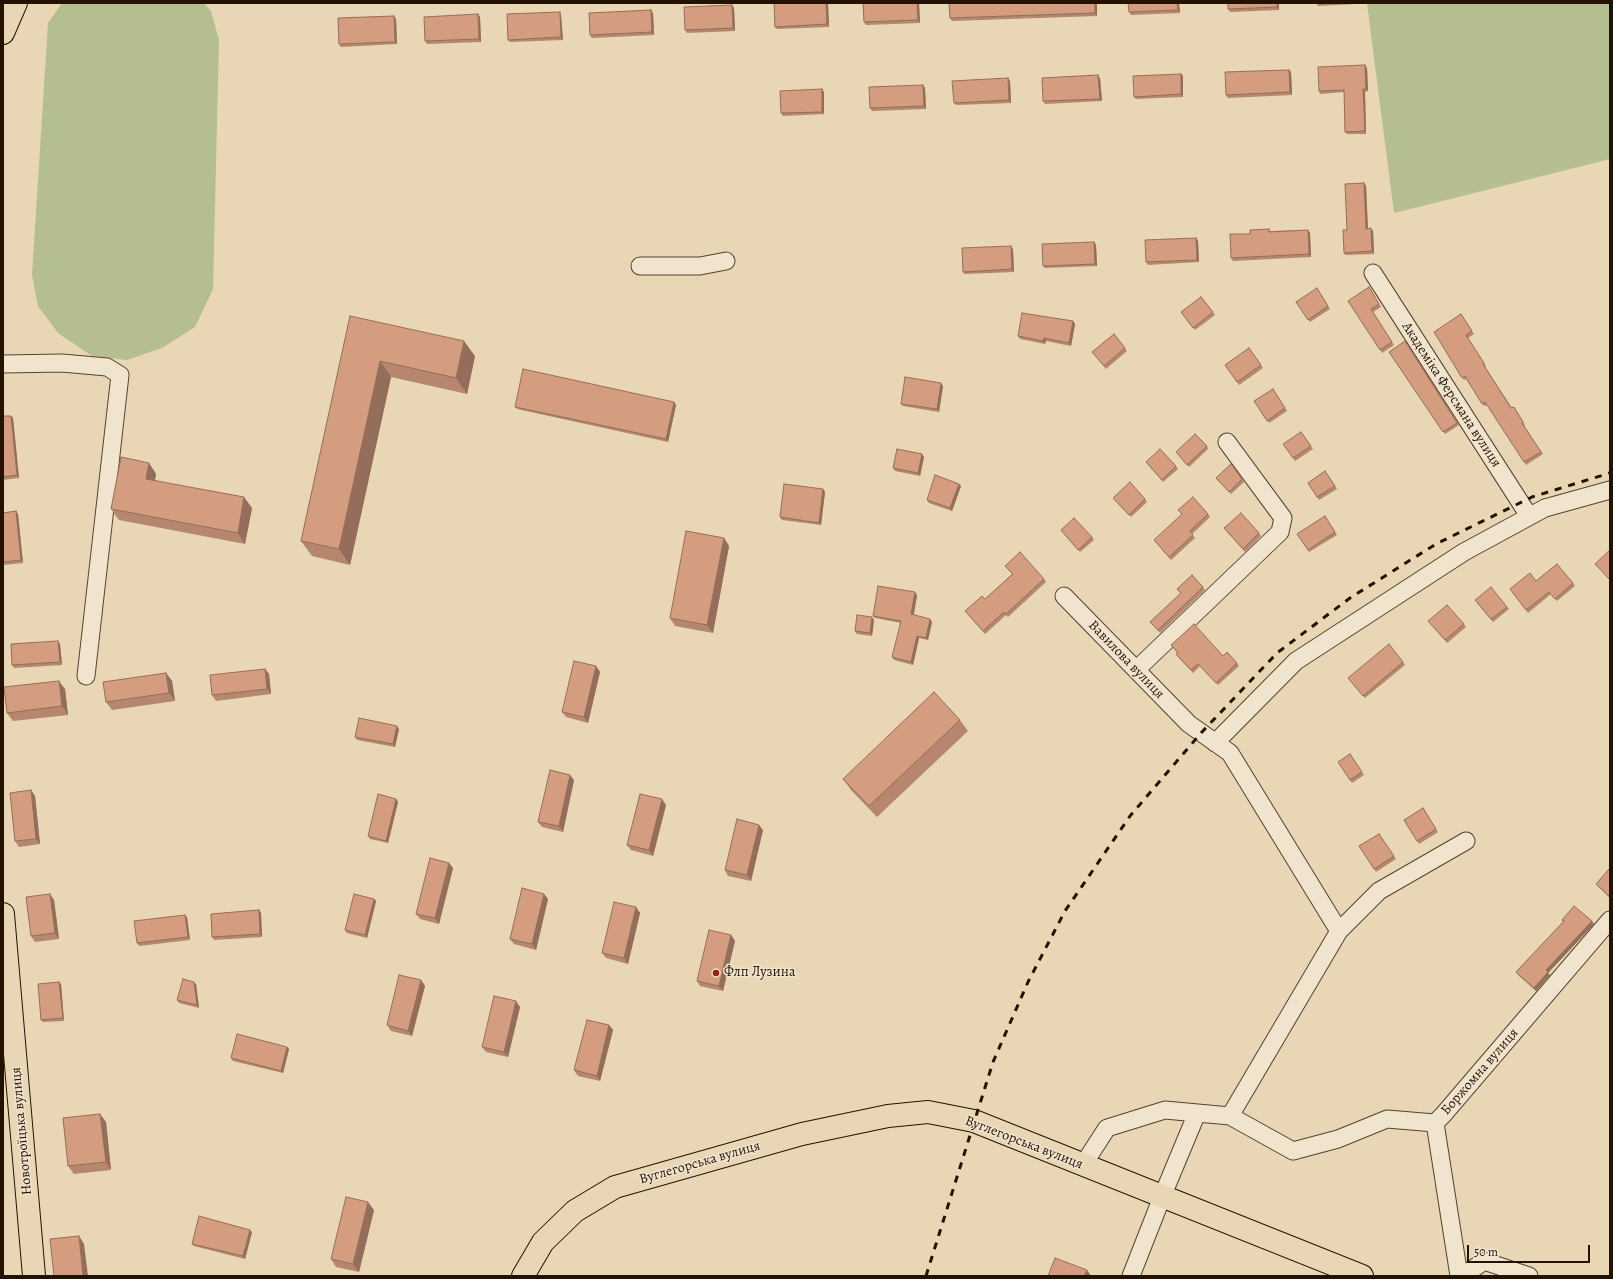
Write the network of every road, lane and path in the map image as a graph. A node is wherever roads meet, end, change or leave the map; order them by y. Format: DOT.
graph roads {
  1 [pos="16,3"];
  2 [pos="3,33"];
  3 [pos="726,261"];
  4 [pos="640,266"];
  5 [pos="1373,272"];
  6 [pos="3,364"];
  7 [pos="1227,442"];
  8 [pos="1610,490"];
  9 [pos="1529,516"];
  10 [pos="1064,596"];
  11 [pos="1136,670"];
  12 [pos="86,676"];
  13 [pos="1215,743"];
  14 [pos="1466,841"];
  15 [pos="3,914"];
  16 [pos="1610,920"];
  17 [pos="1339,931"];
  18 [pos="1197,1113"];
  19 [pos="1230,1116"];
  20 [pos="1435,1123"];
  21 [pos="1083,1165"];
  22 [pos="1162,1197"];
  23 [pos="34,1276"];
  24 [pos="523,1276"];
  25 [pos="1131,1276"];
  26 [pos="1362,1276"];
  27 [pos="1459,1276"];
  28 [pos="1463,1276"];
  29 [pos="1529,1276"];
  1 -- 2 [label="main road"];
  3 -- 4 [label="street"];
  5 -- 9 [label="street, Академіка Ферсмана вулиця"];
  6 -- 12 [label="street"];
  7 -- 11 [label="street"];
  8 -- 9 [label="street"];
  9 -- 13 [label="street"];
  10 -- 11 [label="street, Вавилова вулиця"];
  11 -- 13 [label="street, Вавилова вулиця"];
  13 -- 17 [label="street, Вавилова вулиця"];
  14 -- 17 [label="street"];
  15 -- 23 [label="main road, Новотроїцька вулиця"];
  16 -- 20 [label="street, Боржомна вулиця"];
  17 -- 19 [label="street"];
  18 -- 19 [label="street"];
  18 -- 21 [label="street"];
  18 -- 22 [label="street"];
  19 -- 20 [label="street"];
  20 -- 27 [label="street, Боржомна вулиця"];
  21 -- 22 [label="main road, Вуглегорська вулиця"];
  21 -- 24 [label="main road, Вуглегорська вулиця"];
  22 -- 25 [label="street"];
  22 -- 26 [label="main road, Вуглегорська вулиця"];
  28 -- 29 [label="street"];
}
